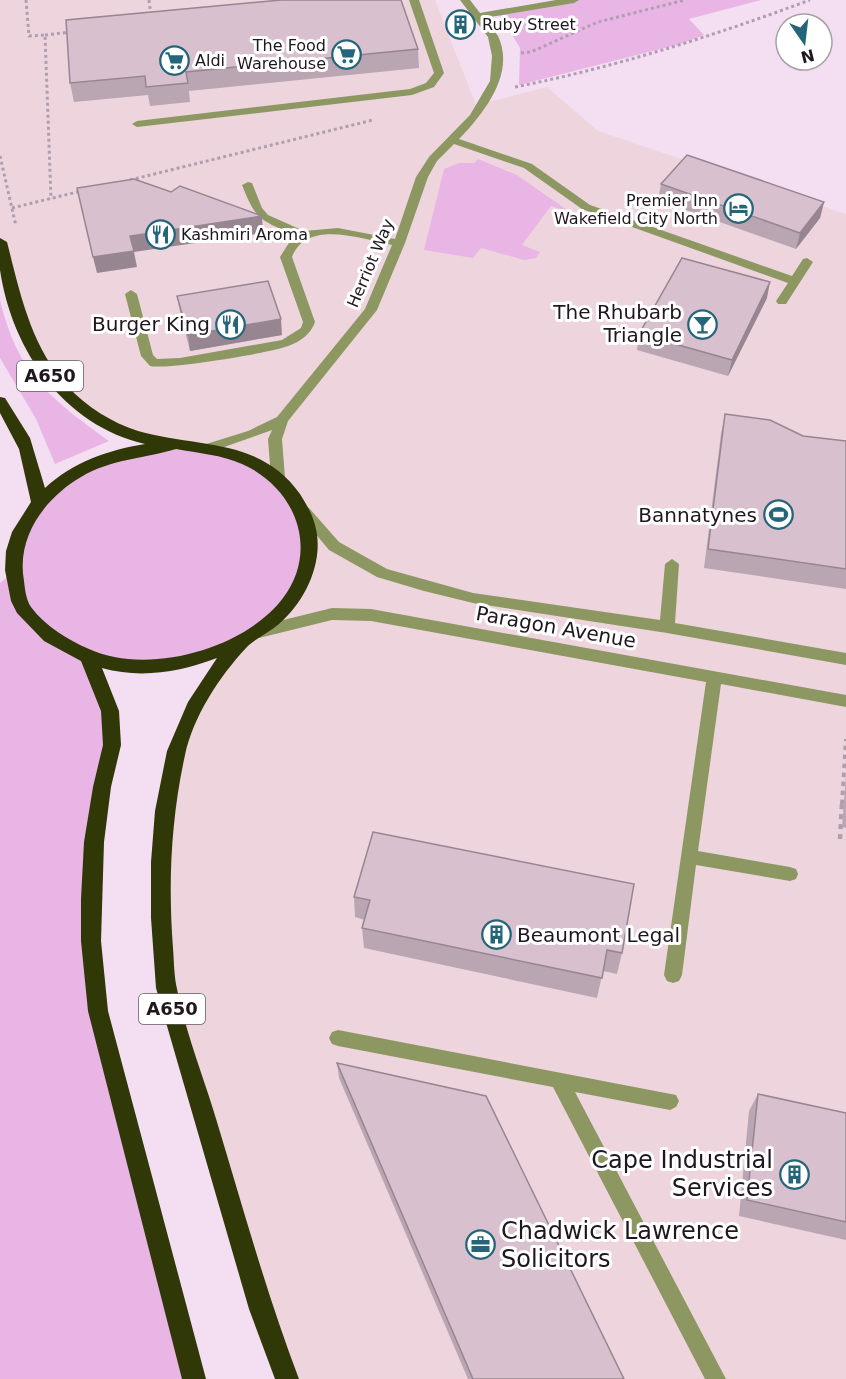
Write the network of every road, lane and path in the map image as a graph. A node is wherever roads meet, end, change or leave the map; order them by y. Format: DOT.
graph roads {
  1 [pos="26,0"];
  2 [pos="149,0"];
  3 [pos="414,0"];
  4 [pos="465,0"];
  5 [pos="574,0"];
  6 [pos="685,0"];
  7 [pos="477,16"];
  8 [pos="153,24"];
  9 [pos="78,32"];
  10 [pos="45,35"];
  11 [pos="497,56"];
  12 [pos="136,124"];
  13 [pos="452,140"];
  14 [pos="0,156"];
  15 [pos="248,185"];
  16 [pos="51,199"];
  17 [pos="17,232"];
  18 [pos="303,235"];
  19 [pos="0,242"];
  20 [pos="399,243"];
  21 [pos="807,262"];
  22 [pos="794,280"];
  23 [pos="131,294"];
  24 [pos="782,301"];
  25 [pos="0,402"];
  26 [pos="282,420"];
  27 [pos="172,445"];
  28 [pos="208,448"];
  29 [pos="278,478"];
  30 [pos="39,502"];
  31 [pos="304,510"];
  32 [pos="672,564"];
  33 [pos="667,627"];
  34 [pos="259,632"];
  35 [pos="241,643"];
  36 [pos="89,658"];
  37 [pos="846,659"];
  38 [pos="714,678"];
  39 [pos="846,701"];
  40 [pos="846,739"];
  41 [pos="840,839"];
  42 [pos="690,856"];
  43 [pos="790,874"];
  44 [pos="673,975"];
  45 [pos="338,1038"];
  46 [pos="559,1080"];
  47 [pos="670,1101"];
  48 [pos="194,1379"];
  49 [pos="287,1379"];
  50 [pos="716,1379"];
  1 -- 10 [label="path"];
  2 -- 8 [label="path"];
  3 -- 12 [label="street"];
  4 -- 7 [label="street"];
  5 -- 7 [label="street"];
  6 -- 11 [label="path"];
  7 -- 11 [label="street"];
  9 -- 10 [label="path"];
  10 -- 16 [label="path"];
  11 -- 13 [label="street, Herriot Way"];
  13 -- 20 [label="street, Herriot Way"];
  13 -- 22 [label="street"];
  14 -- 17 [label="path"];
  15 -- 18 [label="street"];
  18 -- 20 [label="street"];
  18 -- 23 [label="street"];
  19 -- 27 [label="highway, A650"];
  20 -- 26 [label="street, Herriot Way"];
  21 -- 22 [label="street"];
  22 -- 24 [label="street"];
  25 -- 30 [label="highway, A650"];
  26 -- 28 [label="street, Herriot Way"];
  26 -- 29 [label="street, Herriot Way"];
  27 -- 28 [label="highway"];
  27 -- 30 [label="highway"];
  28 -- 29 [label="highway"];
  29 -- 31 [label="highway"];
  30 -- 36 [label="highway"];
  31 -- 33 [label="street, Paragon Avenue"];
  31 -- 34 [label="highway"];
  32 -- 33 [label="street"];
  33 -- 37 [label="street, Paragon Avenue"];
  34 -- 35 [label="highway"];
  34 -- 38 [label="street, Paragon Avenue"];
  35 -- 36 [label="highway"];
  35 -- 49 [label="highway, A650"];
  36 -- 48 [label="highway"];
  38 -- 39 [label="street, Paragon Avenue"];
  38 -- 42 [label="street"];
  40 -- 41 [label="path"];
  42 -- 43 [label="street"];
  42 -- 44 [label="street"];
  45 -- 46 [label="street"];
  46 -- 47 [label="street"];
  46 -- 50 [label="street"];
}
